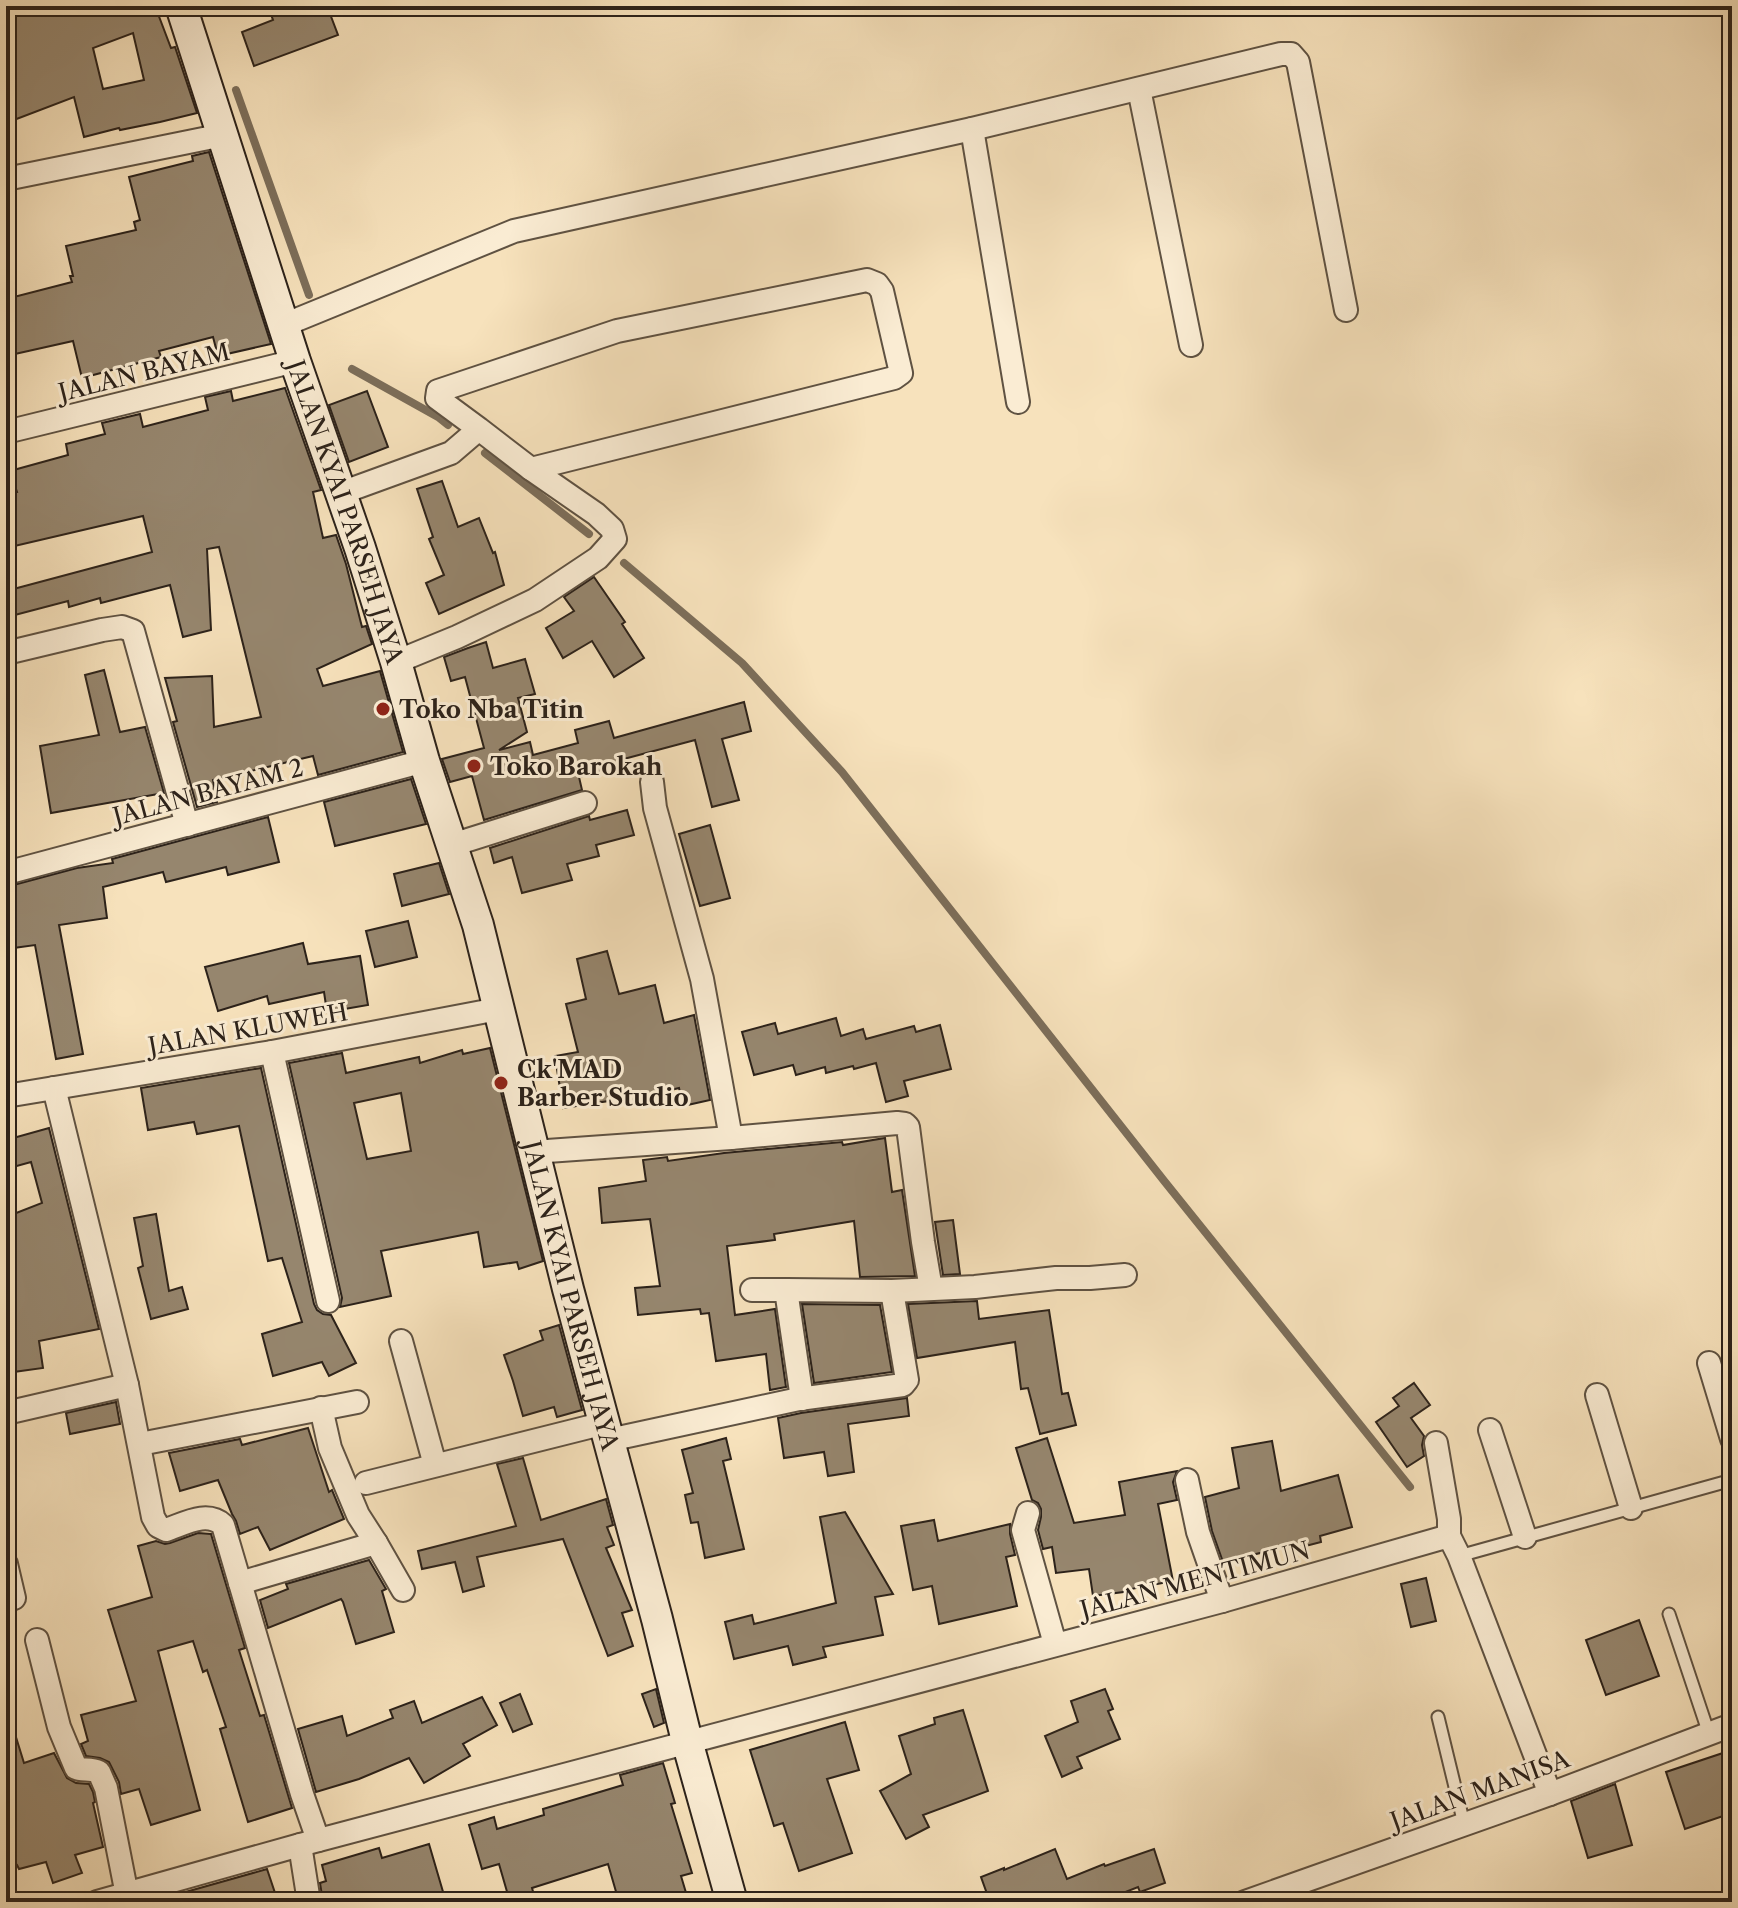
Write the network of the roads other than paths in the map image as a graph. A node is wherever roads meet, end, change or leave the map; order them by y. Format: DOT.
graph roads {
  1 [pos="181,6"];
  2 [pos="1139,89"];
  3 [pos="972,129"];
  4 [pos="223,135"];
  5 [pos="6,179"];
  6 [pos="1346,310"];
  7 [pos="284,325"];
  8 [pos="1191,345"];
  9 [pos="295,361"];
  10 [pos="1018,402"];
  11 [pos="479,429"];
  12 [pos="6,432"];
  13 [pos="531,469"];
  14 [pos="341,493"];
  15 [pos="6,653"];
  16 [pos="396,662"];
  17 [pos="424,761"];
  18 [pos="652,782"];
  19 [pos="585,803"];
  20 [pos="187,825"];
  21 [pos="452,845"];
  22 [pos="6,873"];
  23 [pos="498,1009"];
  24 [pos="272,1052"];
  25 [pos="54,1088"];
  26 [pos="6,1096"];
  27 [pos="731,1138"];
  28 [pos="533,1152"];
  29 [pos="1125,1275"];
  30 [pos="931,1289"];
  31 [pos="752,1290"];
  32 [pos="786,1290"];
  33 [pos="892,1291"];
  34 [pos="328,1301"];
  35 [pos="401,1341"];
  36 [pos="1709,1363"];
  37 [pos="127,1385"];
  38 [pos="1597,1395"];
  39 [pos="802,1399"];
  40 [pos="357,1402"];
  41 [pos="321,1408"];
  42 [pos="6,1413"];
  43 [pos="1490,1430"];
  44 [pos="607,1432"];
  45 [pos="1732,1439"];
  46 [pos="1436,1443"];
  47 [pos="140,1444"];
  48 [pos="435,1465"];
  49 [pos="1187,1480"];
  50 [pos="1732,1480"];
  51 [pos="366,1483"];
  52 [pos="1631,1508"];
  53 [pos="1028,1513"];
  54 [pos="1525,1537"];
  55 [pos="376,1543"];
  56 [pos="1454,1546"];
  57 [pos="6,1564"];
  58 [pos="240,1583"];
  59 [pos="403,1590"];
  60 [pos="14,1598"];
  61 [pos="1222,1601"];
  62 [pos="1669,1614"];
  63 [pos="37,1640"];
  64 [pos="1055,1644"];
  65 [pos="1438,1717"];
  66 [pos="1732,1725"];
  67 [pos="1709,1734"];
  68 [pos="687,1741"];
  69 [pos="1550,1794"];
  70 [pos="1464,1824"];
  71 [pos="309,1843"];
  72 [pos="127,1895"];
  73 [pos="1259,1899"];
  74 [pos="97,1902"];
  75 [pos="309,1902"];
  76 [pos="732,1902"];
  1 -- 4 [label="main road, JALAN KYAI PARSEH JAYA"];
  2 -- 3 [label="street"];
  2 -- 6 [label="street"];
  2 -- 8 [label="street"];
  3 -- 7 [label="street"];
  3 -- 10 [label="street"];
  4 -- 5 [label="street"];
  4 -- 7 [label="main road, JALAN KYAI PARSEH JAYA"];
  7 -- 9 [label="main road, JALAN KYAI PARSEH JAYA"];
  9 -- 12 [label="street, JALAN BAYAM"];
  9 -- 14 [label="main road, JALAN KYAI PARSEH JAYA"];
  11 -- 13 [label="street"];
  11 -- 13 [label="street"];
  11 -- 14 [label="street"];
  13 -- 16 [label="street"];
  14 -- 16 [label="main road, JALAN KYAI PARSEH JAYA"];
  15 -- 20 [label="street"];
  16 -- 17 [label="main road, JALAN KYAI PARSEH JAYA"];
  17 -- 20 [label="street, JALAN BAYAM 2"];
  17 -- 21 [label="main road, JALAN KYAI PARSEH JAYA"];
  18 -- 27 [label="street"];
  19 -- 21 [label="street"];
  20 -- 22 [label="street, JALAN BAYAM 2"];
  21 -- 23 [label="main road, JALAN KYAI PARSEH JAYA"];
  23 -- 24 [label="street, JALAN KLUWEH"];
  23 -- 28 [label="main road, JALAN KYAI PARSEH JAYA"];
  24 -- 25 [label="street, JALAN KLUWEH"];
  24 -- 34 [label="street"];
  25 -- 26 [label="street, JALAN KLUWEH"];
  25 -- 37 [label="street"];
  27 -- 28 [label="street"];
  27 -- 30 [label="street"];
  28 -- 44 [label="main road, JALAN KYAI PARSEH JAYA"];
  29 -- 30 [label="street"];
  30 -- 33 [label="street"];
  31 -- 32 [label="street"];
  32 -- 33 [label="street"];
  32 -- 39 [label="street"];
  33 -- 39 [label="street"];
  35 -- 48 [label="street"];
  36 -- 45 [label="street"];
  37 -- 42 [label="street"];
  37 -- 47 [label="street"];
  38 -- 52 [label="street"];
  39 -- 44 [label="street"];
  40 -- 41 [label="street"];
  41 -- 47 [label="street"];
  41 -- 55 [label="street"];
  43 -- 54 [label="street"];
  44 -- 48 [label="street"];
  44 -- 68 [label="main road, JALAN KYAI PARSEH JAYA"];
  46 -- 56 [label="street"];
  47 -- 58 [label="street"];
  48 -- 51 [label="street"];
  49 -- 61 [label="street"];
  50 -- 52 [label="lane"];
  52 -- 54 [label="lane"];
  53 -- 64 [label="street"];
  54 -- 56 [label="lane"];
  55 -- 58 [label="street"];
  55 -- 59 [label="street"];
  56 -- 61 [label="street, JALAN MENTIMUN"];
  56 -- 69 [label="street"];
  57 -- 60 [label="street"];
  58 -- 71 [label="street"];
  61 -- 64 [label="street, JALAN MENTIMUN"];
  62 -- 67 [label="lane"];
  63 -- 72 [label="street"];
  64 -- 68 [label="street, JALAN MENTIMUN"];
  65 -- 70 [label="lane"];
  66 -- 67 [label="street, JALAN MANISA"];
  67 -- 69 [label="street, JALAN MANISA"];
  68 -- 71 [label="street, JALAN MENTIMUN"];
  68 -- 76 [label="main road, JALAN KYAI PARSEH JAYA"];
  69 -- 70 [label="street, JALAN MANISA"];
  70 -- 73 [label="street, JALAN MANISA"];
  71 -- 72 [label="street, JALAN MENTIMUN"];
  71 -- 75 [label="street"];
  72 -- 74 [label="street, JALAN MENTIMUN"];
}
